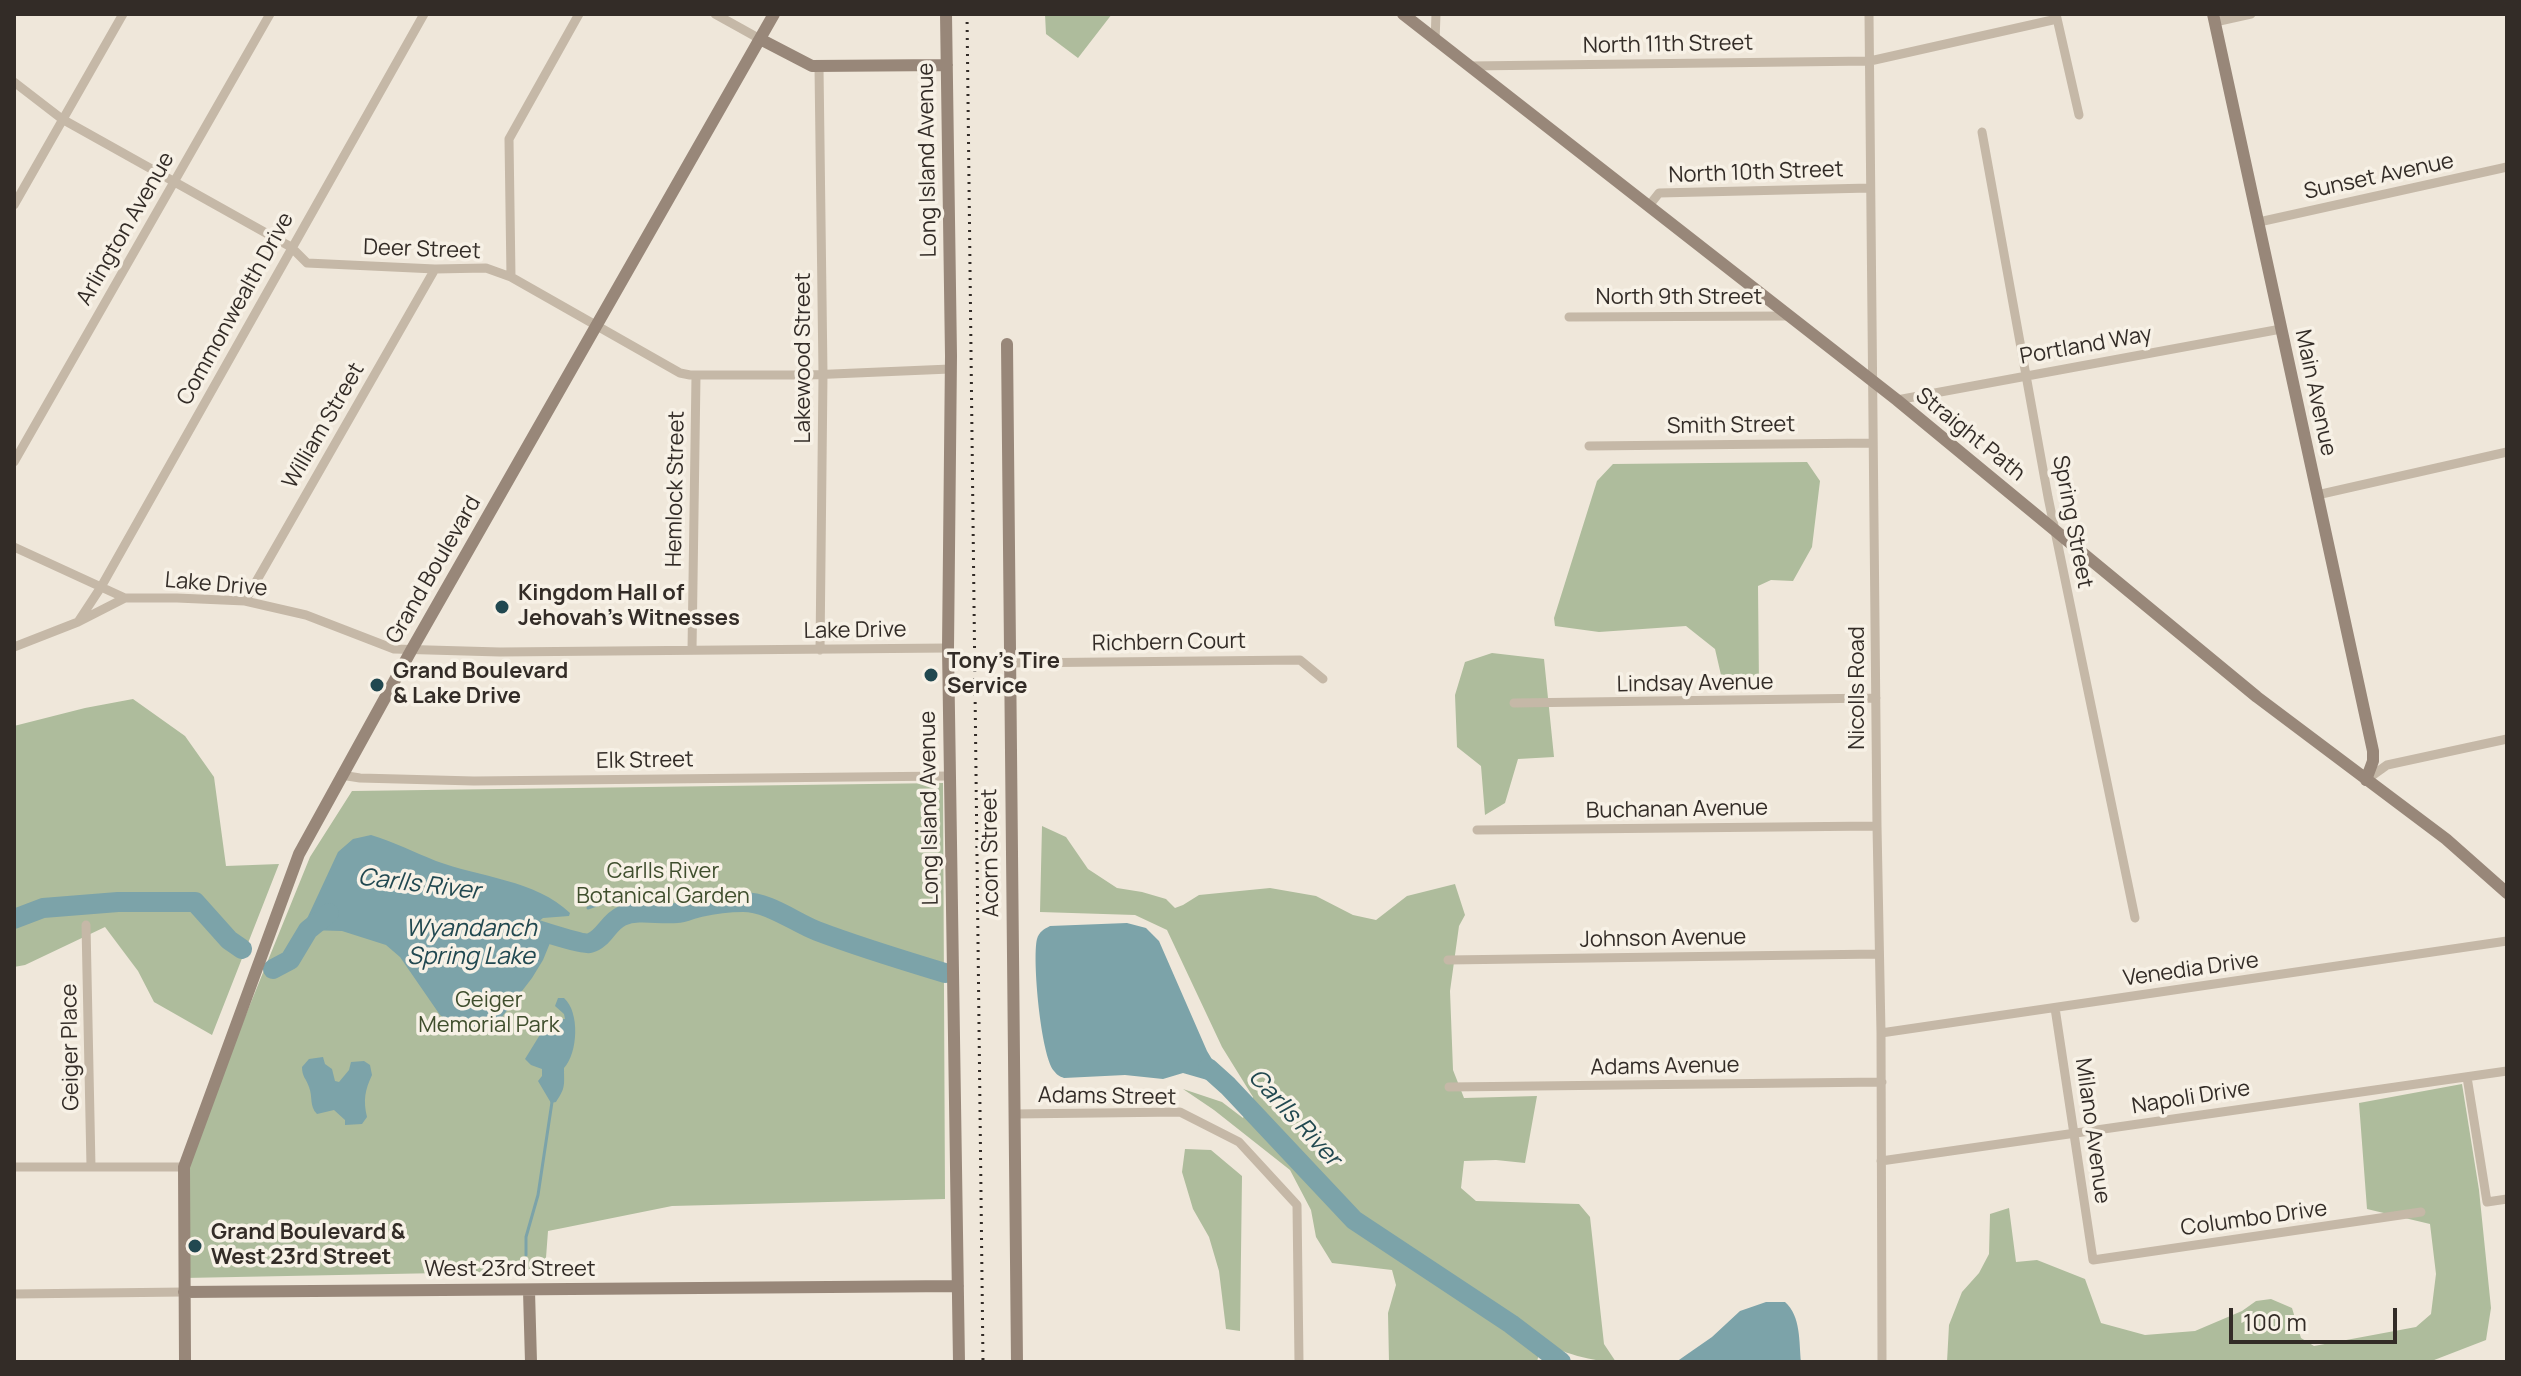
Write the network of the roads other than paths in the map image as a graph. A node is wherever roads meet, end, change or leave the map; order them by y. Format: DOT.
graph roads {
  1 [pos="123,14"];
  2 [pos="270,14"];
  3 [pos="424,14"];
  4 [pos="579,14"];
  5 [pos="715,14"];
  6 [pos="774,14"];
  7 [pos="946,14"];
  8 [pos="1403,14"];
  9 [pos="1436,14"];
  10 [pos="1869,14"];
  11 [pos="2251,14"];
  12 [pos="2057,16"];
  13 [pos="2214,18"];
  14 [pos="760,39"];
  15 [pos="1435,41"];
  16 [pos="1870,61"];
  17 [pos="947,65"];
  18 [pos="1468,66"];
  19 [pos="819,67"];
  20 [pos="14,82"];
  21 [pos="2079,115"];
  22 [pos="62,119"];
  23 [pos="1982,132"];
  24 [pos="2507,167"];
  25 [pos="173,183"];
  26 [pos="1870,188"];
  27 [pos="14,205"];
  28 [pos="1648,207"];
  29 [pos="2259,222"];
  30 [pos="291,247"];
  31 [pos="435,269"];
  32 [pos="511,277"];
  33 [pos="1788,316"];
  34 [pos="1569,317"];
  35 [pos="597,325"];
  36 [pos="2281,329"];
  37 [pos="1007,344"];
  38 [pos="950,369"];
  39 [pos="823,374"];
  40 [pos="2024,375"];
  41 [pos="696,376"];
  42 [pos="1873,383"];
  43 [pos="1897,400"];
  44 [pos="1873,443"];
  45 [pos="1589,446"];
  46 [pos="2507,452"];
  47 [pos="14,462"];
  48 [pos="2317,495"];
  49 [pos="2055,530"];
  50 [pos="14,547"];
  51 [pos="101,587"];
  52 [pos="125,598"];
  53 [pos="245,601"];
  54 [pos="78,622"];
  55 [pos="14,647"];
  56 [pos="948,648"];
  57 [pos="412,649"];
  58 [pos="692,650"];
  59 [pos="820,650"];
  60 [pos="1009,663"];
  61 [pos="1323,679"];
  62 [pos="1876,698"];
  63 [pos="1514,703"];
  64 [pos="2507,739"];
  65 [pos="341,775"];
  66 [pos="949,776"];
  67 [pos="2366,780"];
  68 [pos="1877,826"];
  69 [pos="1477,830"];
  70 [pos="2507,893"];
  71 [pos="2135,918"];
  72 [pos="86,925"];
  73 [pos="2507,941"];
  74 [pos="1879,954"];
  75 [pos="1448,960"];
  76 [pos="2055,1008"];
  77 [pos="1881,1033"];
  78 [pos="2507,1071"];
  79 [pos="2467,1077"];
  80 [pos="1882,1082"];
  81 [pos="1449,1087"];
  82 [pos="1014,1114"];
  83 [pos="2074,1134"];
  84 [pos="1881,1161"];
  85 [pos="14,1167"];
  86 [pos="91,1167"];
  87 [pos="184,1167"];
  88 [pos="2507,1199"];
  89 [pos="2421,1212"];
  90 [pos="2093,1260"];
  91 [pos="958,1286"];
  92 [pos="529,1291"];
  93 [pos="184,1292"];
  94 [pos="14,1294"];
  95 [pos="185,1362"];
  96 [pos="531,1362"];
  97 [pos="959,1362"];
  98 [pos="1017,1362"];
  99 [pos="1299,1362"];
  100 [pos="1882,1362"];
  1 -- 22 [label="street"];
  2 -- 25 [label="street, Arlington Avenue"];
  3 -- 30 [label="street, Commonwealth Drive"];
  4 -- 32 [label="street"];
  5 -- 14 [label="street"];
  6 -- 14 [label="street, Grand Boulevard"];
  7 -- 17 [label="street, Long Island Avenue"];
  8 -- 15 [label="street, Straight Path"];
  9 -- 15 [label="street"];
  10 -- 16 [label="street, Nicolls Road"];
  11 -- 13 [label="street"];
  12 -- 16 [label="street, North 11th Street"];
  12 -- 21 [label="street"];
  13 -- 29 [label="street, Main Avenue"];
  14 -- 19 [label="street"];
  14 -- 35 [label="street, Grand Boulevard"];
  15 -- 18 [label="street, Straight Path"];
  16 -- 18 [label="street, North 11th Street"];
  16 -- 26 [label="street, Nicolls Road"];
  17 -- 19 [label="street"];
  17 -- 38 [label="street, Long Island Avenue"];
  18 -- 28 [label="street, Straight Path"];
  19 -- 39 [label="street, Lakewood Street"];
  20 -- 22 [label="street, Deer Street"];
  22 -- 25 [label="street, Deer Street"];
  22 -- 27 [label="street"];
  23 -- 40 [label="street, Spring Street"];
  24 -- 29 [label="street, Sunset Avenue"];
  25 -- 30 [label="street, Deer Street"];
  25 -- 47 [label="street, Arlington Avenue"];
  26 -- 28 [label="street, North 10th Street"];
  26 -- 42 [label="street, Nicolls Road"];
  28 -- 33 [label="street, Straight Path"];
  29 -- 36 [label="street, Main Avenue"];
  30 -- 31 [label="street, Deer Street"];
  30 -- 51 [label="street, Commonwealth Drive"];
  31 -- 32 [label="street, Deer Street"];
  31 -- 53 [label="street, William Street"];
  32 -- 35 [label="street, Deer Street"];
  33 -- 34 [label="street, North 9th Street"];
  33 -- 42 [label="street, Straight Path"];
  35 -- 41 [label="street, Deer Street"];
  35 -- 57 [label="street, Grand Boulevard"];
  36 -- 40 [label="street, Portland Way"];
  36 -- 48 [label="street, Main Avenue"];
  37 -- 60 [label="street, Acorn Street"];
  38 -- 39 [label="street, Deer Street"];
  38 -- 56 [label="street, Long Island Avenue"];
  39 -- 41 [label="street, Deer Street"];
  39 -- 59 [label="street, Lakewood Street"];
  40 -- 43 [label="street, Portland Way"];
  40 -- 49 [label="street, Spring Street"];
  41 -- 58 [label="street, Hemlock Street"];
  42 -- 43 [label="street, Straight Path"];
  42 -- 44 [label="street, Nicolls Road"];
  43 -- 49 [label="street, Straight Path"];
  44 -- 45 [label="street, Smith Street"];
  44 -- 62 [label="street, Nicolls Road"];
  46 -- 48 [label="street"];
  48 -- 67 [label="street, Main Avenue"];
  49 -- 67 [label="street, Straight Path"];
  49 -- 71 [label="street, Spring Street"];
  50 -- 51 [label="street, Lake Drive"];
  51 -- 52 [label="street, Lake Drive"];
  51 -- 54 [label="street, Commonwealth Drive"];
  52 -- 53 [label="street, Lake Drive"];
  52 -- 54 [label="street"];
  53 -- 57 [label="street, Lake Drive"];
  54 -- 55 [label="street"];
  56 -- 59 [label="street, Lake Drive"];
  56 -- 66 [label="street, Long Island Avenue"];
  57 -- 58 [label="street, Lake Drive"];
  57 -- 65 [label="street, Grand Boulevard"];
  58 -- 59 [label="street, Lake Drive"];
  60 -- 61 [label="street, Richbern Court"];
  60 -- 82 [label="street, Acorn Street"];
  62 -- 63 [label="street, Lindsay Avenue"];
  62 -- 68 [label="street, Nicolls Road"];
  64 -- 67 [label="street"];
  65 -- 66 [label="street, Elk Street"];
  65 -- 87 [label="street, Grand Boulevard"];
  66 -- 91 [label="street, Long Island Avenue"];
  67 -- 70 [label="street, Straight Path"];
  68 -- 69 [label="street, Buchanan Avenue"];
  68 -- 74 [label="street, Nicolls Road"];
  72 -- 86 [label="street, Geiger Place"];
  73 -- 76 [label="street, Venedia Drive"];
  74 -- 75 [label="street, Johnson Avenue"];
  74 -- 77 [label="street, Nicolls Road"];
  76 -- 77 [label="street, Venedia Drive"];
  76 -- 83 [label="street, Milano Avenue"];
  77 -- 80 [label="street, Nicolls Road"];
  78 -- 79 [label="street, Napoli Drive"];
  79 -- 83 [label="street, Napoli Drive"];
  79 -- 88 [label="street"];
  80 -- 81 [label="street, Adams Avenue"];
  80 -- 84 [label="street, Nicolls Road"];
  82 -- 98 [label="street, Acorn Street"];
  82 -- 99 [label="street, Adams Street"];
  83 -- 84 [label="street, Napoli Drive"];
  83 -- 90 [label="street, Milano Avenue"];
  84 -- 100 [label="street, Nicolls Road"];
  85 -- 86 [label="street"];
  86 -- 87 [label="street"];
  87 -- 93 [label="street, Grand Boulevard"];
  89 -- 90 [label="street, Columbo Drive"];
  91 -- 92 [label="street, West 23rd Street"];
  91 -- 97 [label="street, Long Island Avenue"];
  92 -- 93 [label="street, West 23rd Street"];
  92 -- 96 [label="street"];
  93 -- 94 [label="street, West 23rd Street"];
  93 -- 95 [label="street, Grand Boulevard"];
}
